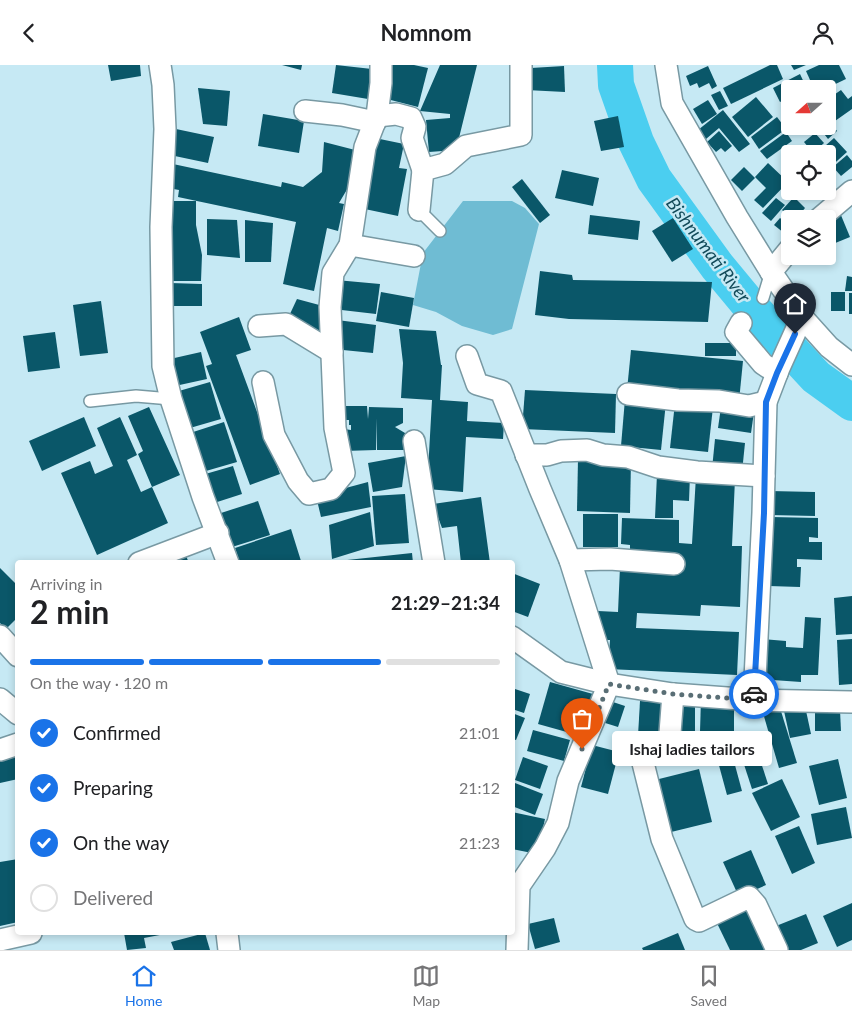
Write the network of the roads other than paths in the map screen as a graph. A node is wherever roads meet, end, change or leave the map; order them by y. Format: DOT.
graph roads {
  1 [pos="160,65"];
  2 [pos="381,65"];
  3 [pos="521,65"];
  4 [pos="666,65"];
  5 [pos="305,111"];
  6 [pos="376,119"];
  7 [pos="423,171"];
  8 [pos="852,191"];
  9 [pos="418,210"];
  10 [pos="828,210"];
  11 [pos="440,231"];
  12 [pos="350,245"];
  13 [pos="414,256"];
  14 [pos="781,260"];
  15 [pos="771,272"];
  16 [pos="763,298"];
  17 [pos="741,323"];
  18 [pos="798,325"];
  19 [pos="259,327"];
  20 [pos="332,352"];
  21 [pos="467,356"];
  22 [pos="852,365"];
  23 [pos="778,371"];
  24 [pos="263,381"];
  25 [pos="628,394"];
  26 [pos="171,399"];
  27 [pos="90,401"];
  28 [pos="766,402"];
  29 [pos="414,441"];
  30 [pos="526,455"];
  31 [pos="764,476"];
  32 [pos="218,533"];
  33 [pos="570,559"];
  34 [pos="147,560"];
  35 [pos="227,560"];
  36 [pos="434,560"];
  37 [pos="674,564"];
  38 [pos="0,635"];
  39 [pos="515,639"];
  40 [pos="15,652"];
  41 [pos="609,684"];
  42 [pos="673,694"];
  43 [pos="0,699"];
  44 [pos="754,700"];
  45 [pos="852,702"];
  46 [pos="15,712"];
  47 [pos="15,745"];
  48 [pos="0,750"];
  49 [pos="23,935"];
  50 [pos="227,935"];
  51 [pos="0,940"];
  52 [pos="230,950"];
  53 [pos="517,950"];
  54 [pos="777,950"];
  1 -- 26 [label="street"];
  2 -- 6 [label="street"];
  3 -- 7 [label="street"];
  4 -- 15 [label="street"];
  5 -- 6 [label="street"];
  6 -- 7 [label="street"];
  6 -- 12 [label="street"];
  7 -- 9 [label="street"];
  8 -- 10 [label="street"];
  9 -- 11 [label="lane"];
  12 -- 13 [label="street"];
  12 -- 20 [label="street"];
  14 -- 15 [label="street"];
  15 -- 16 [label="lane"];
  15 -- 18 [label="street"];
  17 -- 23 [label="street"];
  18 -- 22 [label="street"];
  18 -- 23 [label="street"];
  19 -- 20 [label="street"];
  20 -- 24 [label="street"];
  21 -- 30 [label="street"];
  23 -- 28 [label="street"];
  25 -- 28 [label="street"];
  26 -- 27 [label="lane"];
  26 -- 32 [label="street"];
  28 -- 31 [label="street"];
  29 -- 36 [label="street"];
  30 -- 31 [label="street"];
  30 -- 33 [label="street"];
  31 -- 44 [label="street"];
  32 -- 34 [label="street"];
  32 -- 35 [label="street"];
  33 -- 37 [label="street"];
  33 -- 41 [label="street"];
  38 -- 40 [label="street"];
  39 -- 41 [label="street"];
  41 -- 42 [label="street"];
  41 -- 53 [label="street"];
  42 -- 44 [label="street"];
  42 -- 54 [label="street"];
  43 -- 46 [label="street"];
  44 -- 45 [label="street"];
  47 -- 48 [label="street"];
  49 -- 51 [label="street"];
  50 -- 52 [label="street"];
}
